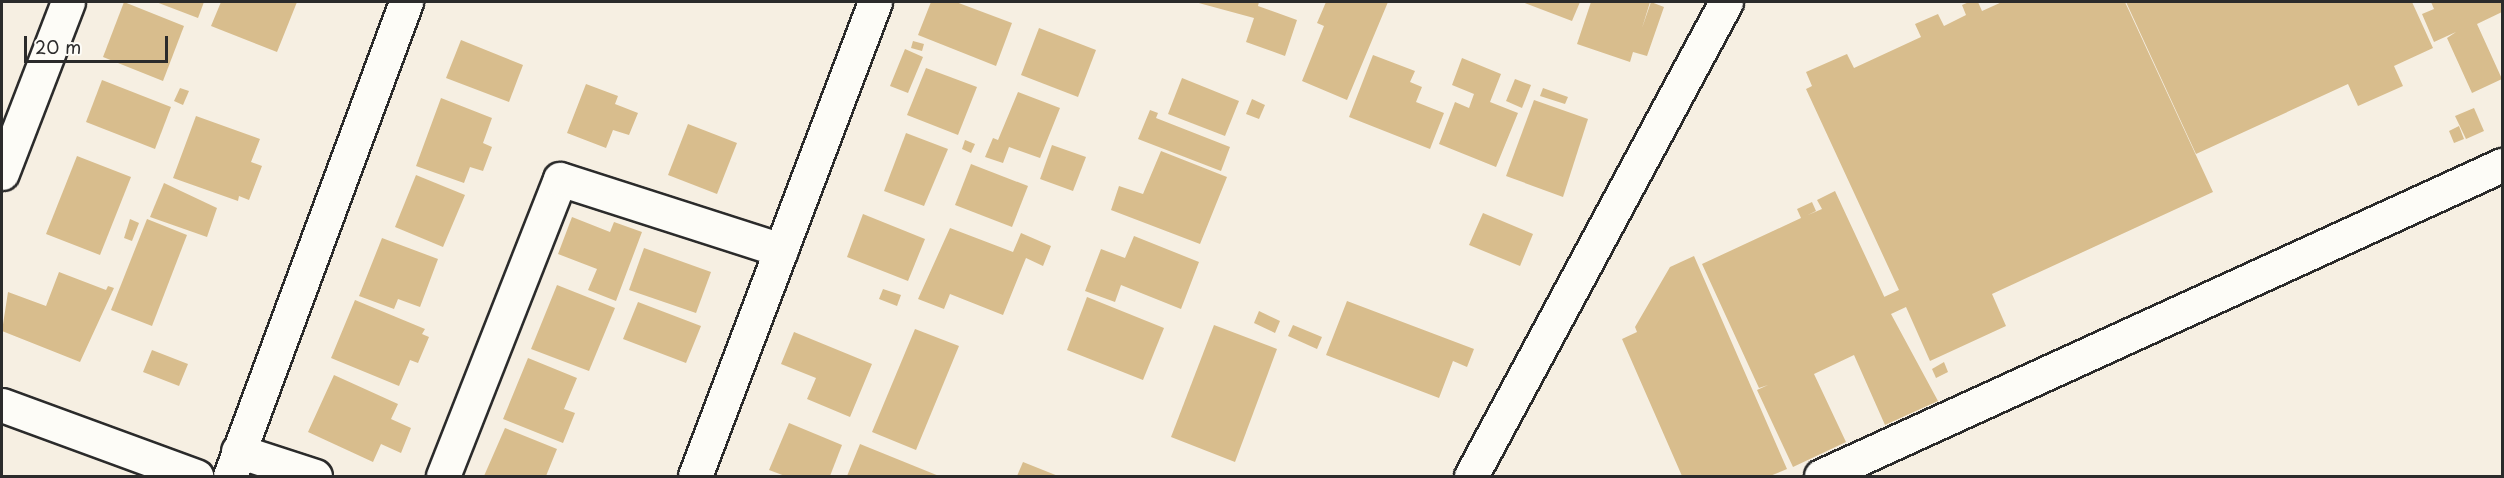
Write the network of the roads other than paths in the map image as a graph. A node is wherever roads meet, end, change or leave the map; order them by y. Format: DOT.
graph roads {
  1 [pos="68,2"];
  2 [pos="406,2"];
  3 [pos="875,2"];
  4 [pos="1726,2"];
  5 [pos="2502,165"];
  6 [pos="2,173"];
  7 [pos="781,250"];
  8 [pos="2,405"];
  9 [pos="234,464"];
  10 [pos="196,477"];
  11 [pos="315,477"];
  12 [pos="443,477"];
  13 [pos="694,477"];
  14 [pos="1471,477"];
  15 [pos="1821,477"];
  1 -- 6 [label="street"];
  2 -- 9 [label="street"];
  3 -- 7 [label="street"];
  4 -- 14 [label="street"];
  5 -- 15 [label="street"];
  7 -- 12 [label="street"];
  7 -- 13 [label="street"];
  8 -- 10 [label="street"];
  9 -- 11 [label="street"];
}
